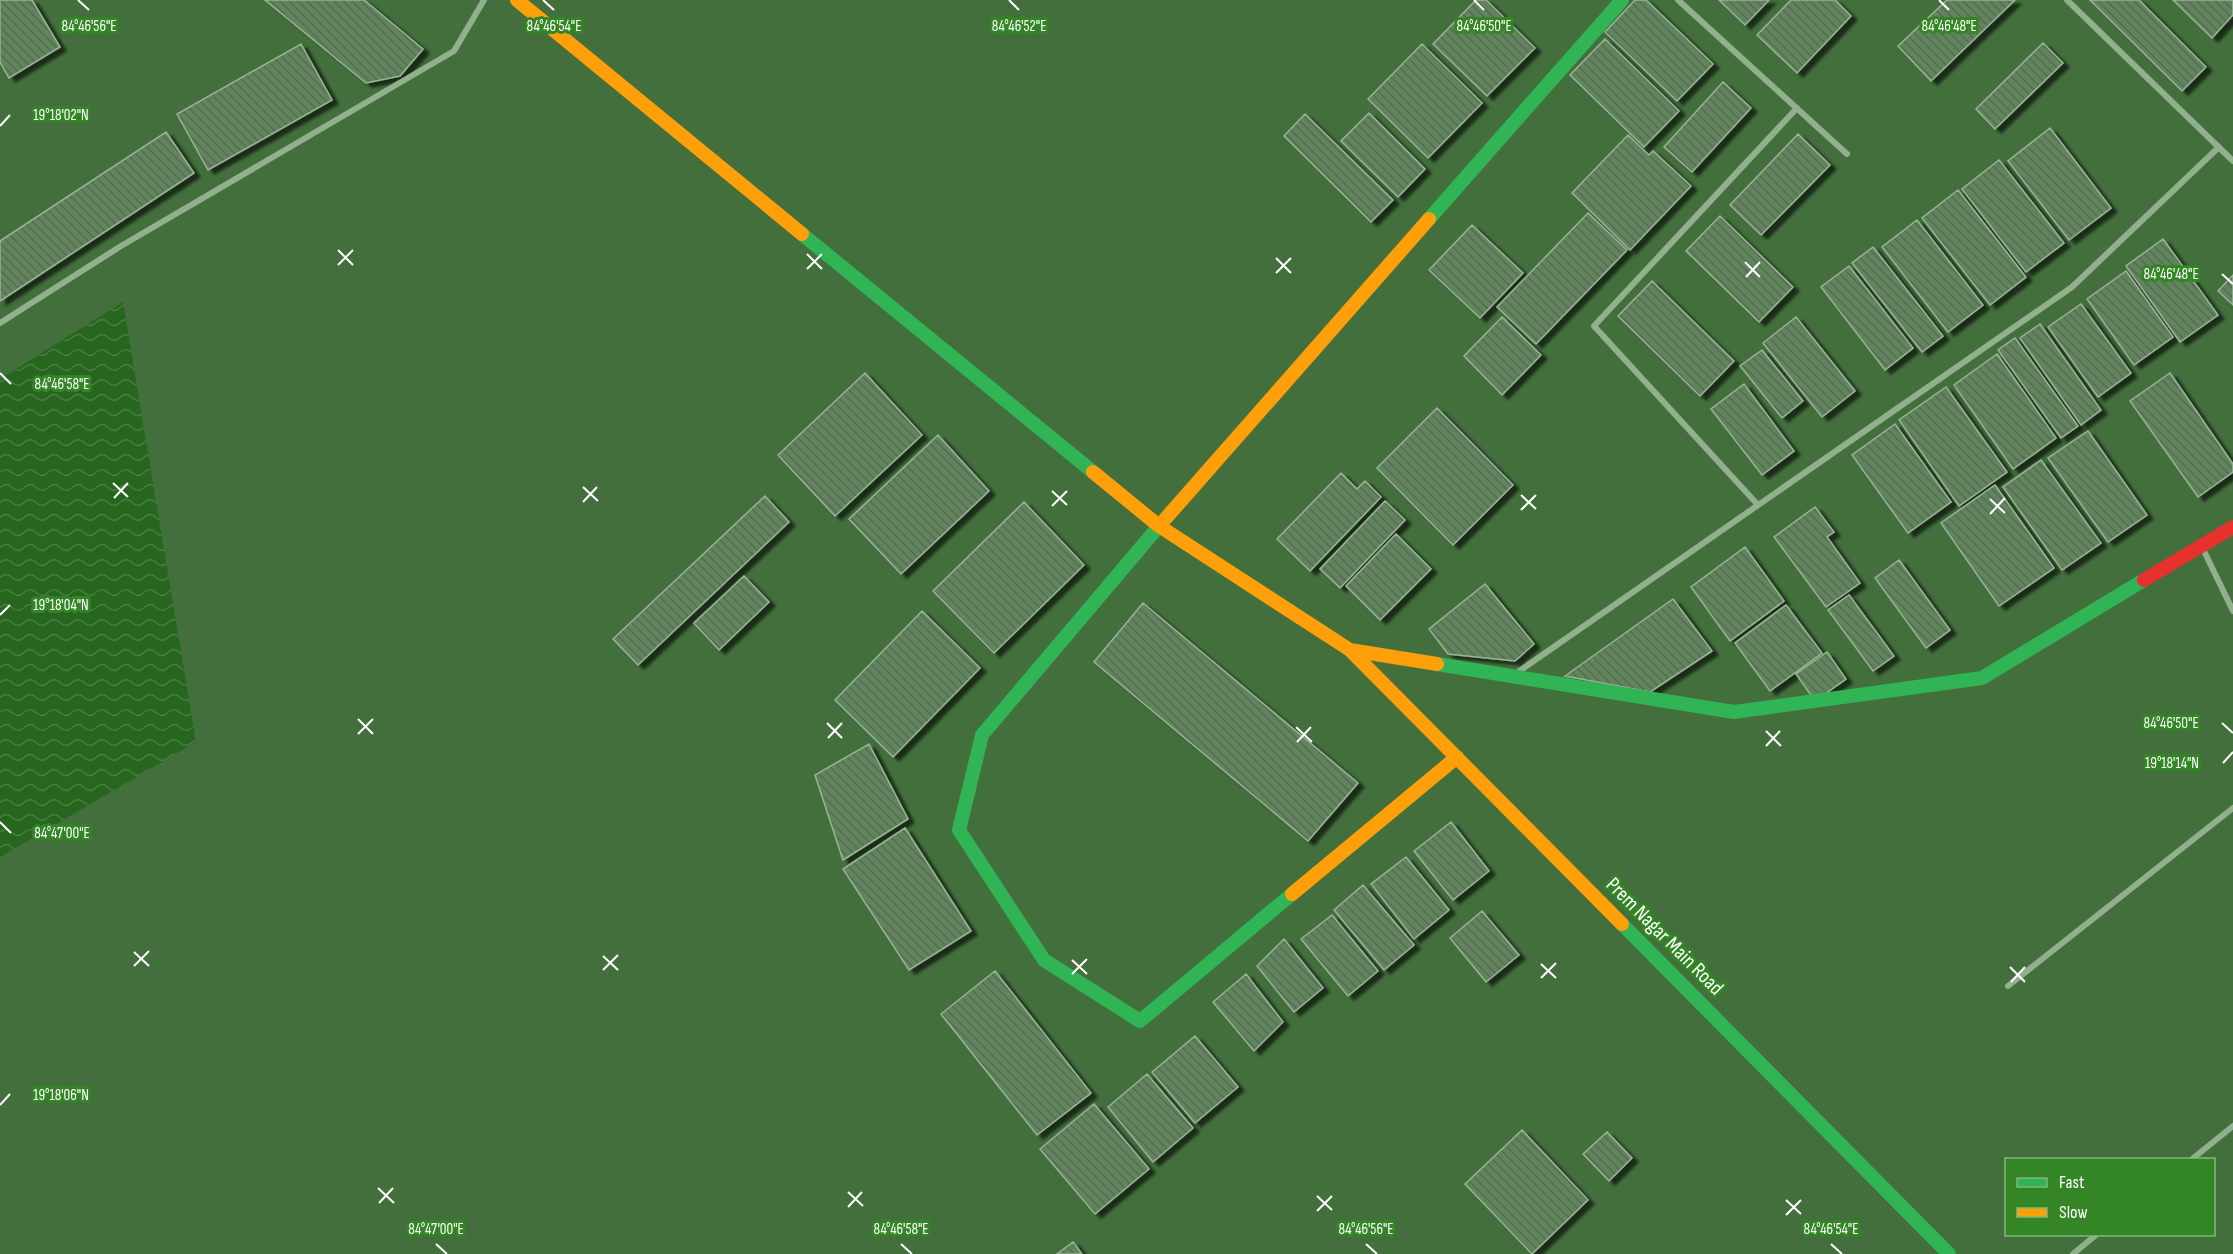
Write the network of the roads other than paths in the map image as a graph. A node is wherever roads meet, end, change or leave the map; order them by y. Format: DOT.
graph roads {
  1 [pos="484,0"];
  2 [pos="517,0"];
  3 [pos="1622,0"];
  4 [pos="1678,0"];
  5 [pos="2071,2"];
  6 [pos="1797,108"];
  7 [pos="2219,147"];
  8 [pos="1847,154"];
  9 [pos="2233,161"];
  10 [pos="0,323"];
  11 [pos="1758,505"];
  12 [pos="1159,526"];
  13 [pos="2233,527"];
  14 [pos="2201,545"];
  15 [pos="2233,611"];
  16 [pos="1350,650"];
  17 [pos="1512,676"];
  18 [pos="1457,757"];
  19 [pos="2233,808"];
  20 [pos="2007,986"];
  21 [pos="2233,1126"];
  22 [pos="2193,1158"];
  23 [pos="2095,1236"];
  24 [pos="1949,1254"];
  25 [pos="2073,1254"];
  1 -- 10 [label="street"];
  2 -- 12 [label="street"];
  3 -- 12 [label="street"];
  4 -- 6 [label="street"];
  5 -- 7 [label="street"];
  6 -- 8 [label="street"];
  6 -- 11 [label="street"];
  7 -- 9 [label="street"];
  7 -- 11 [label="street"];
  11 -- 17 [label="street"];
  12 -- 16 [label="street"];
  12 -- 18 [label="street"];
  13 -- 14 [label="street"];
  14 -- 15 [label="street"];
  14 -- 17 [label="street"];
  16 -- 17 [label="street"];
  16 -- 18 [label="street, Prem Nagar Main Road"];
  18 -- 24 [label="street, Prem Nagar Main Road"];
  19 -- 20 [label="street"];
  21 -- 22 [label="street"];
  23 -- 25 [label="street"];
}
